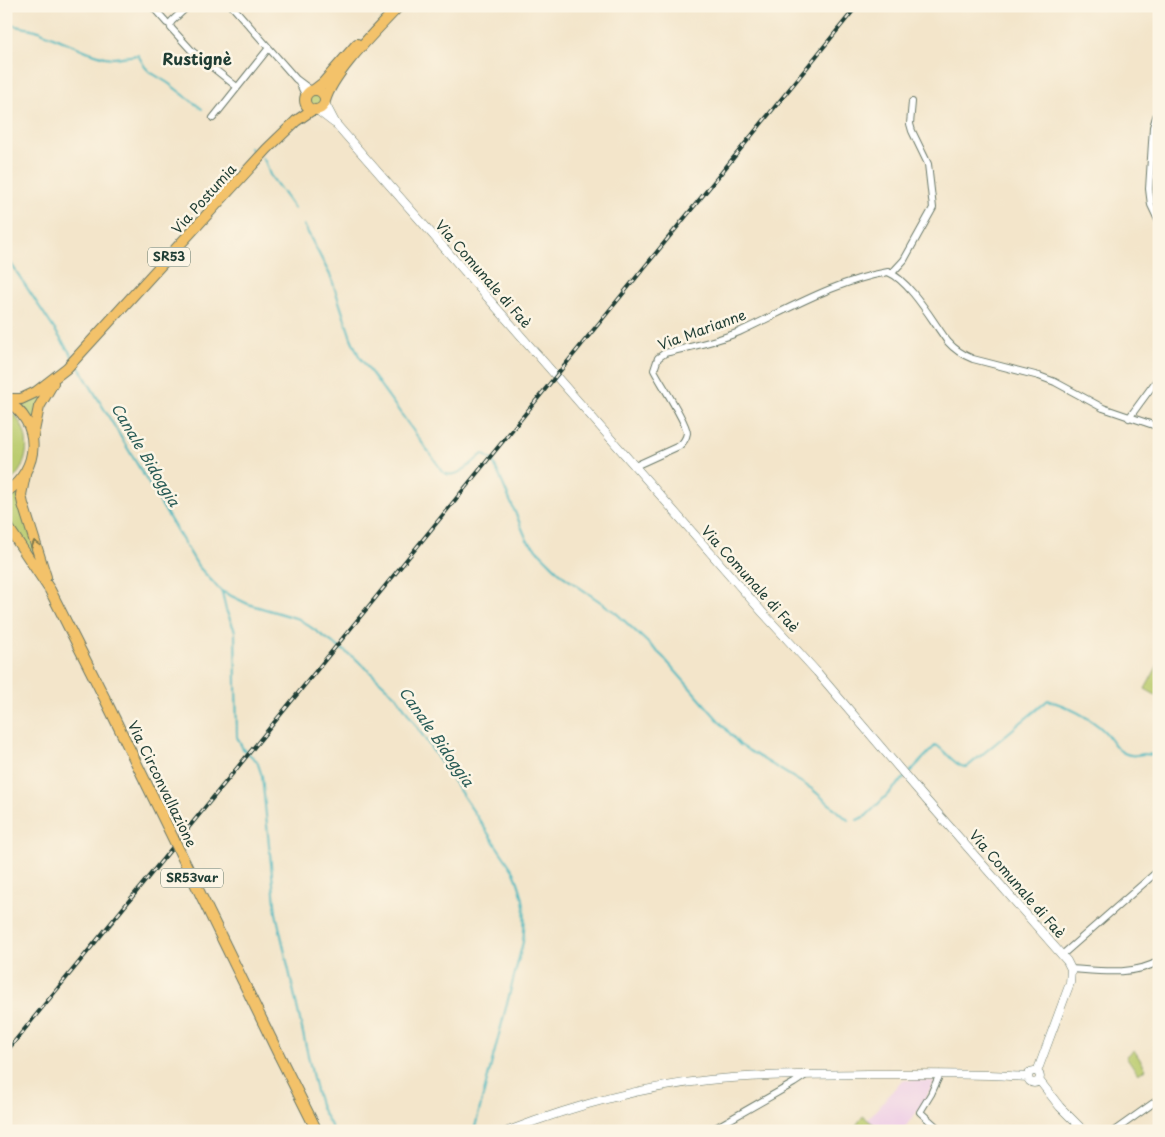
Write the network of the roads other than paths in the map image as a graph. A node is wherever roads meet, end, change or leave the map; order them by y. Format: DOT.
graph roads {
  1 [pos="152,6"];
  2 [pos="188,6"];
  3 [pos="232,6"];
  4 [pos="391,6"];
  5 [pos="398,6"];
  6 [pos="170,24"];
  7 [pos="268,49"];
  8 [pos="237,86"];
  9 [pos="311,100"];
  10 [pos="325,102"];
  11 [pos="912,102"];
  12 [pos="1159,107"];
  13 [pos="213,118"];
  14 [pos="336,124"];
  15 [pos="1159,222"];
  16 [pos="892,273"];
  17 [pos="58,376"];
  18 [pos="1159,377"];
  19 [pos="6,400"];
  20 [pos="1129,418"];
  21 [pos="1159,427"];
  22 [pos="32,438"];
  23 [pos="634,466"];
  24 [pos="25,475"];
  25 [pos="6,492"];
  26 [pos="6,524"];
  27 [pos="50,590"];
  28 [pos="1159,870"];
  29 [pos="1062,955"];
  30 [pos="1159,961"];
  31 [pos="1072,969"];
  32 [pos="806,1074"];
  33 [pos="940,1074"];
  34 [pos="1038,1076"];
  35 [pos="1159,1099"];
  36 [pos="315,1129"];
  37 [pos="508,1131"];
  38 [pos="710,1131"];
  39 [pos="941,1131"];
  40 [pos="1084,1131"];
  41 [pos="1114,1131"];
  1 -- 6 [label="street"];
  2 -- 6 [label="street"];
  3 -- 7 [label="street"];
  4 -- 9 [label="main road, Via Postumia / SR53"];
  5 -- 10 [label="main road"];
  6 -- 8 [label="street"];
  7 -- 8 [label="street"];
  7 -- 9 [label="street"];
  8 -- 13 [label="street"];
  9 -- 10 [label="main road"];
  9 -- 10 [label="main road"];
  9 -- 14 [label="street, Via Comunale di Faè"];
  9 -- 17 [label="main road, Via Postumia / SR53"];
  10 -- 14 [label="street, Via Comunale di Faè"];
  11 -- 16 [label="street"];
  12 -- 15 [label="street"];
  14 -- 23 [label="street, Via Comunale di Faè"];
  16 -- 20 [label="street"];
  16 -- 23 [label="street, Via Marianne"];
  17 -- 19 [label="main road, Via Postumia / SR53"];
  17 -- 22 [label="main road, Via Postumia / SR53"];
  18 -- 20 [label="street"];
  19 -- 22 [label="main road, SR53"];
  20 -- 21 [label="street"];
  22 -- 24 [label="main road, SR53"];
  23 -- 29 [label="street, Via Comunale di Faè"];
  24 -- 25 [label="main road"];
  27 -- 24 [label="main road, Via Circonvallazione / SR53var, one-way"];
  26 -- 27 [label="main road, Via Circonvallazione / SR53var"];
  27 -- 36 [label="main road, Via Circonvallazione / SR53var, bridge"];
  28 -- 29 [label="street"];
  29 -- 31 [label="street, Via Comunale di Faè"];
  30 -- 31 [label="street"];
  31 -- 34 [label="street"];
  32 -- 33 [label="street"];
  32 -- 37 [label="street"];
  32 -- 38 [label="street"];
  33 -- 34 [label="street"];
  33 -- 39 [label="street"];
  34 -- 40 [label="street"];
  35 -- 41 [label="street"];
}
